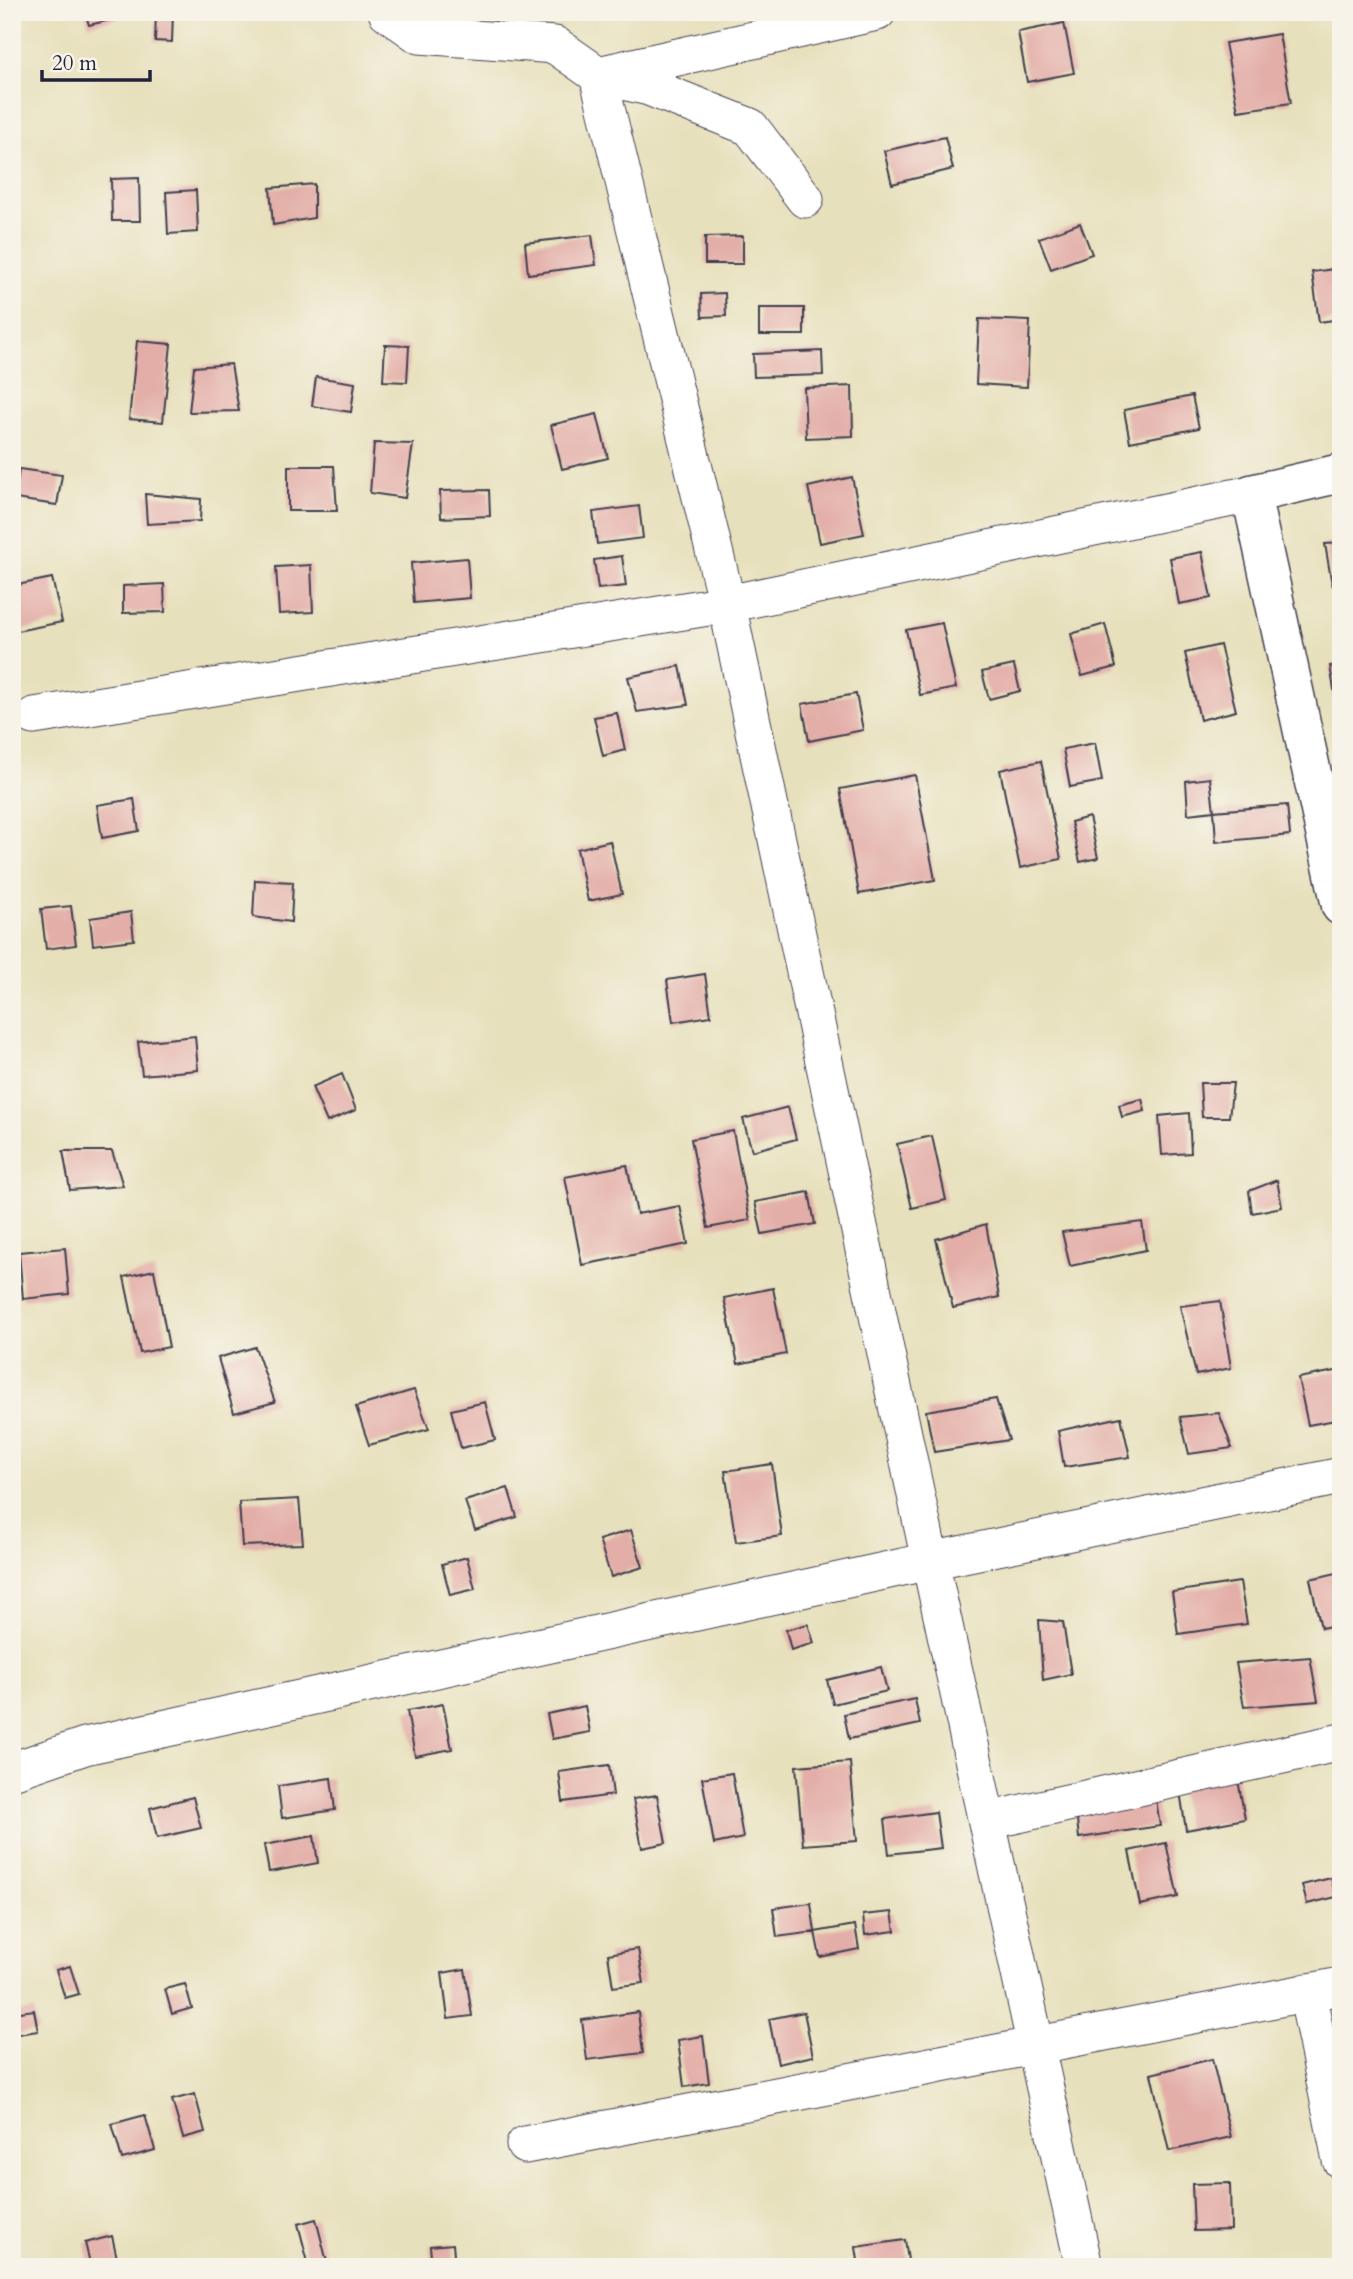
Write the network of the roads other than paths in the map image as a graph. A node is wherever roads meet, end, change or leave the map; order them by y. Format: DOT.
graph roads {
  1 [pos="387,12"];
  2 [pos="877,12"];
  3 [pos="598,75"];
  4 [pos="805,200"];
  5 [pos="1341,473"];
  6 [pos="1251,494"];
  7 [pos="727,604"];
  8 [pos="34,716"];
  9 [pos="1341,906"];
  10 [pos="1341,1476"];
  11 [pos="930,1561"];
  12 [pos="1341,1742"];
  13 [pos="12,1771"];
  14 [pos="987,1821"];
  15 [pos="1324,1989"];
  16 [pos="1036,2045"];
  17 [pos="525,2145"];
  18 [pos="1341,2160"];
  19 [pos="1084,2267"];
  1 -- 3 [label="street"];
  2 -- 3 [label="street"];
  3 -- 4 [label="street"];
  3 -- 7 [label="street"];
  5 -- 6 [label="street"];
  6 -- 7 [label="street"];
  6 -- 9 [label="street"];
  7 -- 8 [label="street"];
  7 -- 11 [label="street"];
  10 -- 11 [label="street"];
  11 -- 13 [label="street"];
  11 -- 14 [label="street"];
  12 -- 14 [label="street"];
  14 -- 16 [label="street"];
  15 -- 16 [label="street"];
  15 -- 18 [label="street"];
  16 -- 17 [label="street"];
  16 -- 19 [label="street"];
}
